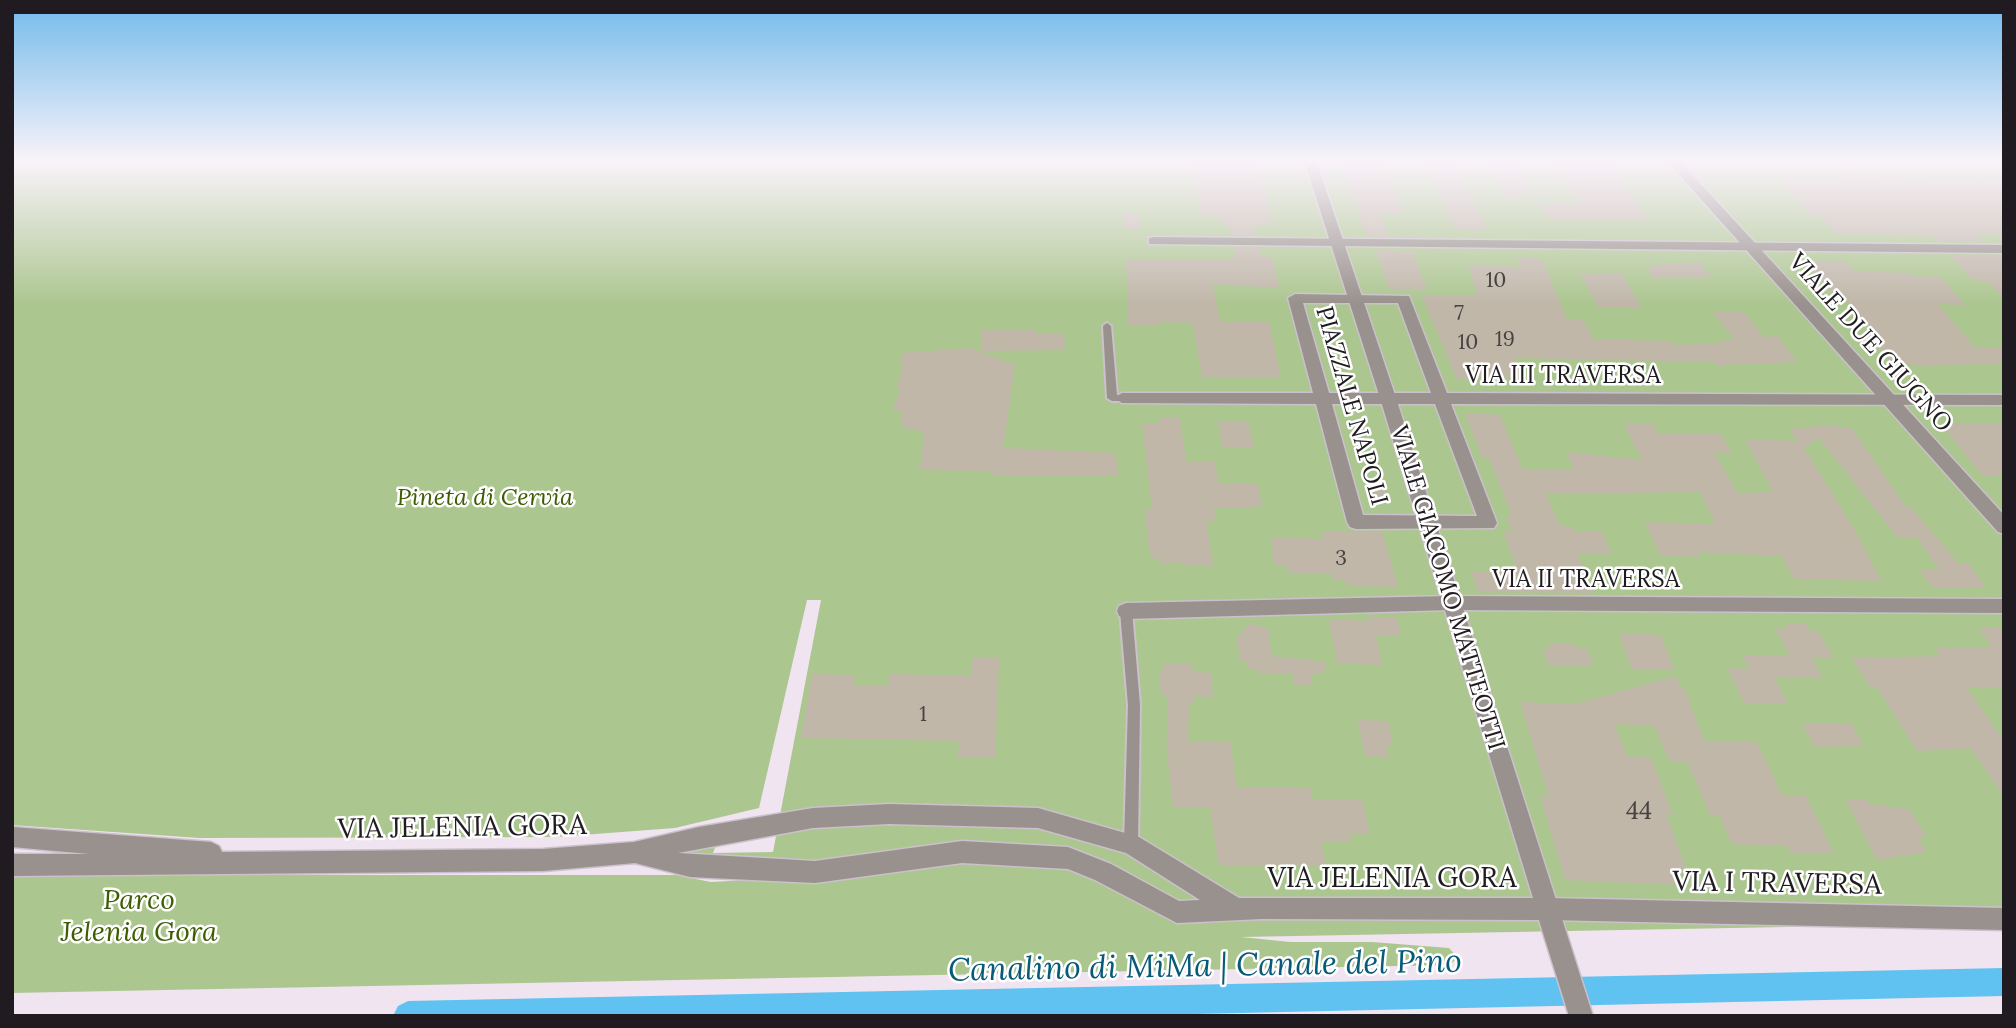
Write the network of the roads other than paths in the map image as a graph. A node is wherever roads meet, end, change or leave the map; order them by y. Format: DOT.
graph roads {
  1 [pos="1325,208"];
  2 [pos="1715,208"];
  3 [pos="1154,242"];
  4 [pos="1337,244"];
  5 [pos="1750,247"];
  6 [pos="2004,249"];
  7 [pos="1354,298"];
  8 [pos="1107,326"];
  9 [pos="1122,398"];
  10 [pos="1388,398"];
  11 [pos="1441,398"];
  12 [pos="1889,398"];
  13 [pos="1323,399"];
  14 [pos="2004,400"];
  15 [pos="1427,522"];
  16 [pos="2004,527"];
  17 [pos="1451,603"];
  18 [pos="2004,606"];
  19 [pos="1126,611"];
  20 [pos="12,837"];
  21 [pos="1131,844"];
  22 [pos="634,853"];
  23 [pos="291,861"];
  24 [pos="12,865"];
  25 [pos="1236,909"];
  26 [pos="1548,909"];
  27 [pos="2004,919"];
  28 [pos="1581,1016"];
  1 -- 4 [label="street, VIALE GIACOMO MATTEOTTI"];
  2 -- 5 [label="street, VIALE DUE GIUGNO"];
  3 -- 4 [label="street"];
  4 -- 5 [label="street"];
  4 -- 7 [label="street, VIALE GIACOMO MATTEOTTI"];
  5 -- 6 [label="street"];
  5 -- 12 [label="street, VIALE DUE GIUGNO"];
  7 -- 10 [label="street, VIALE GIACOMO MATTEOTTI"];
  7 -- 11 [label="street, PIAZZALE NAPOLI"];
  7 -- 13 [label="street, PIAZZALE NAPOLI"];
  8 -- 9 [label="lane"];
  9 -- 13 [label="street, VIA III TRAVERSA"];
  10 -- 11 [label="street, VIA III TRAVERSA"];
  10 -- 13 [label="street, VIA III TRAVERSA"];
  10 -- 15 [label="street, VIALE GIACOMO MATTEOTTI"];
  11 -- 12 [label="street, VIA III TRAVERSA"];
  11 -- 15 [label="street, PIAZZALE NAPOLI"];
  12 -- 14 [label="street, VIA III TRAVERSA"];
  12 -- 16 [label="street, VIALE DUE GIUGNO"];
  13 -- 15 [label="street, PIAZZALE NAPOLI"];
  15 -- 17 [label="street, VIALE GIACOMO MATTEOTTI"];
  17 -- 18 [label="street, VIA II TRAVERSA"];
  17 -- 19 [label="street, VIA II TRAVERSA"];
  17 -- 26 [label="street, VIALE GIACOMO MATTEOTTI"];
  19 -- 21 [label="lane"];
  20 -- 23 [label="street, VIA JELENIA GORA"];
  21 -- 22 [label="street, VIA JELENIA GORA"];
  21 -- 25 [label="street, VIA JELENIA GORA"];
  22 -- 23 [label="street, VIA JELENIA GORA"];
  22 -- 25 [label="street, VIA JELENIA GORA"];
  23 -- 24 [label="street, VIA JELENIA GORA"];
  25 -- 26 [label="street, VIA JELENIA GORA"];
  26 -- 27 [label="street, VIA I TRAVERSA"];
  26 -- 28 [label="street, VIALE GIACOMO MATTEOTTI"];
}
